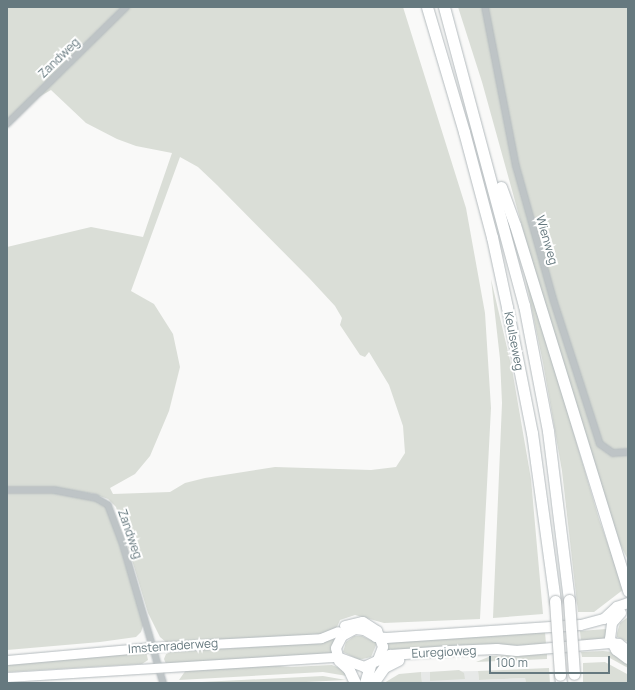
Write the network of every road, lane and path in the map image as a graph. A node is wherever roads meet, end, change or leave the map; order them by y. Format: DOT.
graph roads {
  1 [pos="126,7"];
  2 [pos="427,7"];
  3 [pos="444,7"];
  4 [pos="485,7"];
  5 [pos="477,122"];
  6 [pos="7,124"];
  7 [pos="628,452"];
  8 [pos="7,490"];
  9 [pos="619,562"];
  10 [pos="628,574"];
  11 [pos="628,592"];
  12 [pos="628,603"];
  13 [pos="628,610"];
  14 [pos="611,618"];
  15 [pos="338,631"];
  16 [pos="379,634"];
  17 [pos="614,646"];
  18 [pos="152,647"];
  19 [pos="517,651"];
  20 [pos="628,651"];
  21 [pos="628,659"];
  22 [pos="7,660"];
  23 [pos="398,660"];
  24 [pos="374,663"];
  25 [pos="342,664"];
  26 [pos="159,669"];
  27 [pos="7,677"];
  28 [pos="575,678"];
  29 [pos="561,679"];
  30 [pos="163,683"];
  31 [pos="355,683"];
  32 [pos="365,683"];
  33 [pos="373,683"];
  1 -- 6 [label="street, Zandweg"];
  2 -- 29 [label="highway, Keulseweg, bridge"];
  3 -- 5 [label="highway, Keulseweg"];
  4 -- 7 [label="street, Wienweg"];
  5 -- 9 [label="highway"];
  5 -- 28 [label="highway, Keulseweg, bridge"];
  8 -- 18 [label="street, Zandweg"];
  9 -- 10 [label="highway"];
  9 -- 11 [label="highway"];
  12 -- 14 [label="main road"];
  13 -- 14 [label="main road"];
  14 -- 16 [label="main road, Euregioweg"];
  14 -- 17 [label="main road"];
  15 -- 16 [label="main road"];
  15 -- 18 [label="street, Imstenraderweg"];
  16 -- 24 [label="main road"];
  16 -- 25 [label="main road"];
  17 -- 19 [label="main road, Euregioweg"];
  17 -- 20 [label="main road"];
  17 -- 21 [label="main road"];
  18 -- 22 [label="street, Imstenraderweg"];
  18 -- 26 [label="street, Zandweg"];
  19 -- 23 [label="main road"];
  19 -- 24 [label="main road, Euregioweg"];
  23 -- 33 [label="highway"];
  24 -- 25 [label="main road"];
  24 -- 32 [label="highway"];
  25 -- 26 [label="street, Imstenraderweg"];
  25 -- 31 [label="highway"];
  26 -- 27 [label="street, Imstenraderweg"];
  26 -- 30 [label="street, Zandweg"];
}
